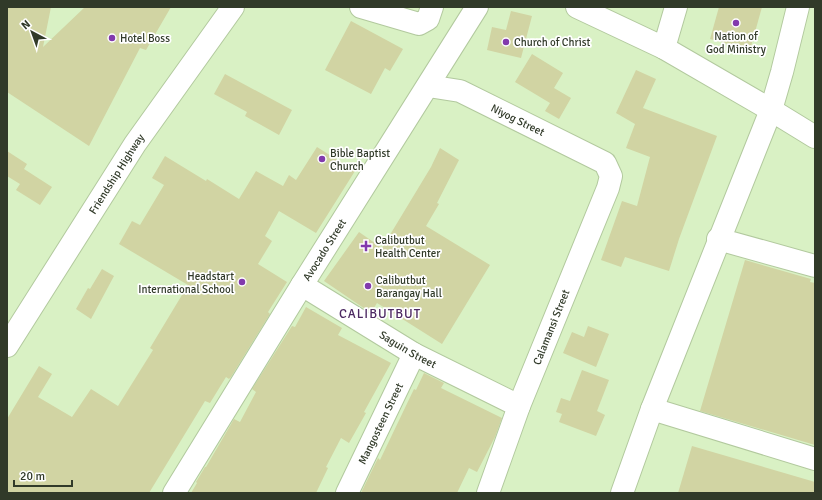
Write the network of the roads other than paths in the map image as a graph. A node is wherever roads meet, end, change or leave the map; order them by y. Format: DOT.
graph roads {
  1 [pos="233,7"];
  2 [pos="432,7"];
  3 [pos="477,7"];
  4 [pos="577,7"];
  5 [pos="676,7"];
  6 [pos="798,7"];
  7 [pos="375,9"];
  8 [pos="664,48"];
  9 [pos="428,86"];
  10 [pos="771,110"];
  11 [pos="815,137"];
  12 [pos="605,163"];
  13 [pos="718,240"];
  14 [pos="815,266"];
  15 [pos="302,285"];
  16 [pos="7,346"];
  17 [pos="414,354"];
  18 [pos="519,406"];
  19 [pos="652,409"];
  20 [pos="815,459"];
  21 [pos="174,493"];
  22 [pos="347,493"];
  23 [pos="488,493"];
  24 [pos="622,493"];
  1 -- 16 [label="street, Friendship Highway"];
  2 -- 7 [label="street"];
  3 -- 9 [label="street, Avocado Street"];
  4 -- 8 [label="street"];
  5 -- 8 [label="street"];
  6 -- 10 [label="street"];
  8 -- 10 [label="street"];
  9 -- 12 [label="street, Niyog Street"];
  9 -- 15 [label="street, Avocado Street"];
  10 -- 11 [label="street"];
  10 -- 13 [label="street"];
  12 -- 18 [label="street, Calamansi Street"];
  13 -- 14 [label="street"];
  13 -- 19 [label="street"];
  15 -- 17 [label="street, Saguin Street"];
  15 -- 21 [label="street, Avocado Street"];
  17 -- 18 [label="street, Saguin Street"];
  17 -- 22 [label="street, Mangosteen Street"];
  18 -- 23 [label="street, Calamansi Street"];
  19 -- 20 [label="street"];
  19 -- 24 [label="street"];
}
